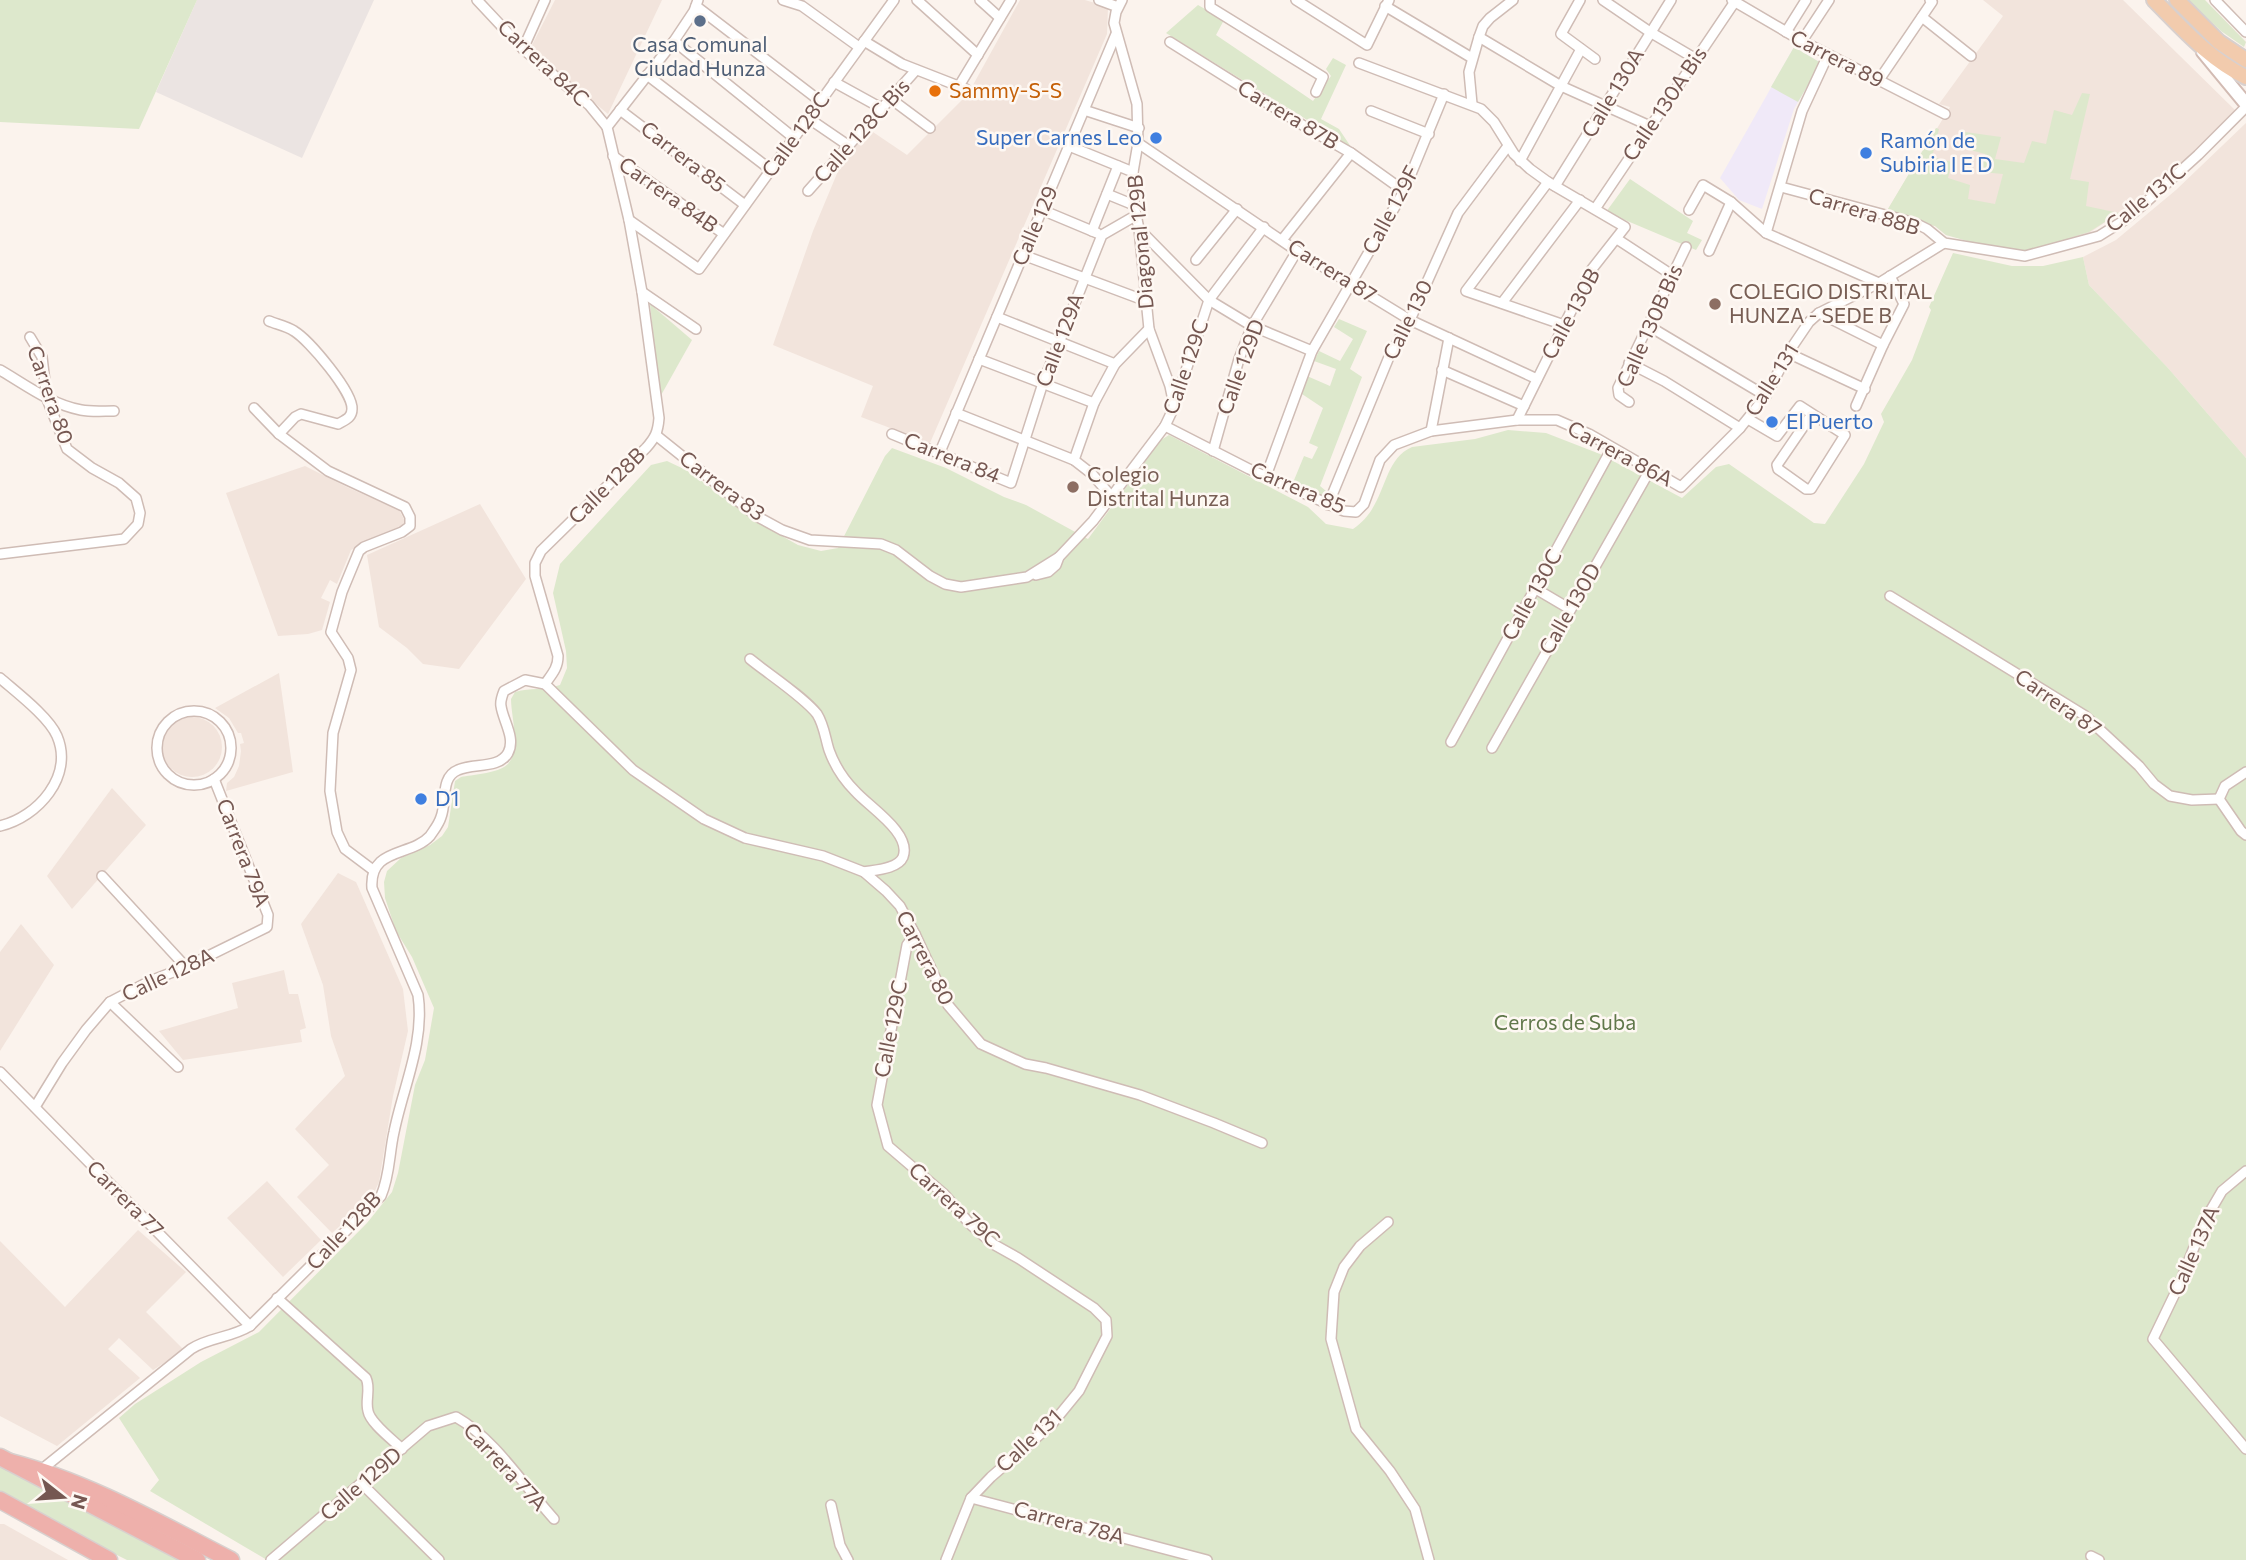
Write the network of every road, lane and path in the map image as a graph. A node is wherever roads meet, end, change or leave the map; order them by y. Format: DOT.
graph roads {
  1 [pos="477,0"];
  2 [pos="545,0"];
  3 [pos="783,0"];
  4 [pos="894,0"];
  5 [pos="917,0"];
  6 [pos="980,0"];
  7 [pos="1011,0"];
  8 [pos="1099,0"];
  9 [pos="1210,0"];
  10 [pos="1296,0"];
  11 [pos="1513,0"];
  12 [pos="1580,0"];
  13 [pos="1603,0"];
  14 [pos="1671,0"];
  15 [pos="1806,0"];
  16 [pos="1829,0"];
  17 [pos="2154,0"];
  18 [pos="2215,0"];
  19 [pos="1734,1"];
  20 [pos="1931,1"];
  21 [pos="2180,1"];
  22 [pos="697,3"];
  23 [pos="1387,3"];
  24 [pos="1120,4"];
  25 [pos="1922,17"];
  26 [pos="1000,18"];
  27 [pos="1650,32"];
  28 [pos="1786,32"];
  29 [pos="2246,32"];
  30 [pos="1116,34"];
  31 [pos="2189,36"];
  32 [pos="1479,37"];
  33 [pos="674,41"];
  34 [pos="1170,41"];
  35 [pos="1801,41"];
  36 [pos="862,44"];
  37 [pos="523,49"];
  38 [pos="1581,49"];
  39 [pos="978,55"];
  40 [pos="1828,55"];
  41 [pos="1972,56"];
  42 [pos="1472,58"];
  43 [pos="1595,59"];
  44 [pos="1696,59"];
  45 [pos="2246,60"];
  46 [pos="1359,63"];
  47 [pos="916,70"];
  48 [pos="647,75"];
  49 [pos="2246,77"];
  50 [pos="1879,80"];
  51 [pos="834,82"];
  52 [pos="1561,86"];
  53 [pos="1316,92"];
  54 [pos="1444,94"];
  55 [pos="891,99"];
  56 [pos="820,102"];
  57 [pos="1472,104"];
  58 [pos="1606,106"];
  59 [pos="2246,106"];
  60 [pos="883,109"];
  61 [pos="620,110"];
  62 [pos="1084,110"];
  63 [pos="1371,111"];
  64 [pos="1945,114"];
  65 [pos="808,118"];
  66 [pos="1650,126"];
  67 [pos="607,128"];
  68 [pos="930,128"];
  69 [pos="1139,128"];
  70 [pos="1429,134"];
  71 [pos="794,138"];
  72 [pos="1139,143"];
  73 [pos="849,146"];
  74 [pos="1069,146"];
  75 [pos="1508,146"];
  76 [pos="1351,153"];
  77 [pos="613,156"];
  78 [pos="1520,162"];
  79 [pos="1118,166"];
  80 [pos="771,170"];
  81 [pos="1133,173"];
  82 [pos="1551,184"];
  83 [pos="1781,187"];
  84 [pos="808,191"];
  85 [pos="1404,191"];
  86 [pos="1107,194"];
  87 [pos="1580,200"];
  88 [pos="1731,202"];
  89 [pos="745,205"];
  90 [pos="1134,205"];
  91 [pos="1237,209"];
  92 [pos="1595,209"];
  93 [pos="1042,210"];
  94 [pos="1689,210"];
  95 [pos="1135,216"];
  96 [pos="629,220"];
  97 [pos="1264,228"];
  98 [pos="1139,229"];
  99 [pos="1092,231"];
  100 [pos="1766,233"];
  101 [pos="724,234"];
  102 [pos="1102,234"];
  103 [pos="1617,239"];
  104 [pos="1282,240"];
  105 [pos="1944,243"];
  106 [pos="1686,247"];
  107 [pos="1297,251"];
  108 [pos="1709,251"];
  109 [pos="1023,256"];
  110 [pos="1196,260"];
  111 [pos="1672,275"];
  112 [pos="1889,276"];
  113 [pos="1084,279"];
  114 [pos="1352,282"];
  115 [pos="1878,282"];
  116 [pos="642,292"];
  117 [pos="1146,300"];
  118 [pos="1209,300"];
  119 [pos="1502,303"];
  120 [pos="1819,313"];
  121 [pos="997,317"];
  122 [pos="1410,320"];
  123 [pos="268,321"];
  124 [pos="1564,325"];
  125 [pos="1647,325"];
  126 [pos="1252,326"];
  127 [pos="696,329"];
  128 [pos="1149,330"];
  129 [pos="30,337"];
  130 [pos="1449,338"];
  131 [pos="1058,343"];
  132 [pos="1882,345"];
  133 [pos="1312,351"];
  134 [pos="1788,353"];
  135 [pos="979,359"];
  136 [pos="1629,363"];
  137 [pos="1115,364"];
  138 [pos="0,370"];
  139 [pos="1442,370"];
  140 [pos="1537,379"];
  141 [pos="1043,383"];
  142 [pos="1865,389"];
  143 [pos="1766,396"];
  144 [pos="47,399"];
  145 [pos="1094,402"];
  146 [pos="1629,402"];
  147 [pos="1524,406"];
  148 [pos="1856,406"];
  149 [pos="1174,407"];
  150 [pos="254,408"];
  151 [pos="114,411"];
  152 [pos="956,413"];
  153 [pos="1812,414"];
  154 [pos="1748,419"];
  155 [pos="1517,420"];
  156 [pos="1165,426"];
  157 [pos="1740,428"];
  158 [pos="1431,431"];
  159 [pos="279,434"];
  160 [pos="892,434"];
  161 [pos="657,436"];
  162 [pos="1024,442"];
  163 [pos="1612,448"];
  164 [pos="1213,450"];
  165 [pos="940,452"];
  166 [pos="1074,460"];
  167 [pos="1650,470"];
  168 [pos="1266,476"];
  169 [pos="1011,483"];
  170 [pos="1681,487"];
  171 [pos="1111,496"];
  172 [pos="1328,505"];
  173 [pos="1356,512"];
  174 [pos="0,554"];
  175 [pos="1059,557"];
  176 [pos="1053,569"];
  177 [pos="1027,577"];
  178 [pos="1536,589"];
  179 [pos="1890,596"];
  180 [pos="1570,609"];
  181 [pos="750,659"];
  182 [pos="0,678"];
  183 [pos="544,684"];
  184 [pos="1451,742"];
  185 [pos="1492,748"];
  186 [pos="2246,772"];
  187 [pos="214,779"];
  188 [pos="2219,799"];
  189 [pos="0,826"];
  190 [pos="2246,835"];
  191 [pos="373,870"];
  192 [pos="864,872"];
  193 [pos="102,876"];
  194 [pos="267,928"];
  195 [pos="915,934"];
  196 [pos="186,967"];
  197 [pos="110,1002"];
  198 [pos="178,1067"];
  199 [pos="0,1072"];
  200 [pos="35,1107"];
  201 [pos="883,1127"];
  202 [pos="1262,1143"];
  203 [pos="2246,1171"];
  204 [pos="1388,1222"];
  205 [pos="277,1298"];
  206 [pos="1106,1320"];
  207 [pos="250,1326"];
  208 [pos="456,1417"];
  209 [pos="402,1449"];
  210 [pos="2246,1449"];
  211 [pos="5,1459"];
  212 [pos="41,1470"];
  213 [pos="362,1483"];
  214 [pos="971,1498"];
  215 [pos="0,1500"];
  216 [pos="831,1505"];
  217 [pos="0,1509"];
  218 [pos="20,1511"];
  219 [pos="554,1519"];
  220 [pos="109,1560"];
  221 [pos="197,1560"];
  222 [pos="231,1560"];
  223 [pos="271,1560"];
  224 [pos="439,1560"];
  225 [pos="848,1560"];
  226 [pos="946,1560"];
  227 [pos="1207,1560"];
  228 [pos="1429,1560"];
  1 -- 37 [label="street, Carrera 84C"];
  2 -- 37 [label="street"];
  3 -- 36 [label="street"];
  4 -- 36 [label="street, Calle 128C"];
  5 -- 39 [label="street"];
  6 -- 26 [label="street"];
  7 -- 26 [label="street"];
  8 -- 24 [label="street"];
  9 -- 53 [label="street, Carrera 87B"];
  10 -- 23 [label="street"];
  11 -- 32 [label="street"];
  12 -- 38 [label="street"];
  13 -- 27 [label="street"];
  14 -- 27 [label="street, Calle 130A"];
  15 -- 28 [label="street"];
  16 -- 35 [label="street"];
  17 -- 31 [label="main road"];
  18 -- 29 [label="street"];
  19 -- 28 [label="street, Carrera 89"];
  19 -- 44 [label="street, Calle 130A Bis"];
  20 -- 25 [label="street"];
  21 -- 45 [label="main road"];
  22 -- 33 [label="street"];
  22 -- 56 [label="street"];
  23 -- 42 [label="street"];
  24 -- 30 [label="street, Calle 129"];
  25 -- 41 [label="street"];
  25 -- 50 [label="street"];
  26 -- 39 [label="street"];
  27 -- 44 [label="street"];
  27 -- 58 [label="street, Calle 130A"];
  28 -- 35 [label="street, Carrera 89"];
  30 -- 62 [label="street, Calle 129"];
  30 -- 69 [label="street, Diagonal 129B"];
  31 -- 49 [label="main road"];
  31 -- 59 [label="main road"];
  32 -- 42 [label="street"];
  32 -- 52 [label="street"];
  33 -- 48 [label="street"];
  33 -- 71 [label="street"];
  34 -- 76 [label="street, Carrera 87B"];
  35 -- 40 [label="street, Carrera 89"];
  36 -- 47 [label="street"];
  36 -- 51 [label="street, Calle 128C"];
  37 -- 67 [label="street, Carrera 84C"];
  38 -- 43 [label="street"];
  38 -- 52 [label="street"];
  39 -- 47 [label="street"];
  40 -- 50 [label="street, Carrera 89"];
  40 -- 83 [label="street"];
  42 -- 57 [label="street"];
  44 -- 66 [label="street, Calle 130A Bis"];
  46 -- 54 [label="street"];
  47 -- 55 [label="street, Calle 128C Bis"];
  48 -- 61 [label="street"];
  48 -- 80 [label="street"];
  50 -- 64 [label="street, Carrera 89"];
  51 -- 56 [label="street, Calle 128C"];
  51 -- 60 [label="street"];
  52 -- 58 [label="street"];
  52 -- 78 [label="street"];
  54 -- 57 [label="street"];
  54 -- 70 [label="street, Calle 129F"];
  55 -- 60 [label="street, Calle 128C Bis"];
  55 -- 68 [label="street"];
  56 -- 65 [label="street, Calle 128C"];
  57 -- 75 [label="street"];
  58 -- 66 [label="street"];
  58 -- 82 [label="street, Calle 130A"];
  59 -- 105 [label="street, Calle 131C"];
  60 -- 73 [label="street, Calle 128C Bis"];
  61 -- 67 [label="street"];
  61 -- 89 [label="street, Carrera 85"];
  62 -- 69 [label="street"];
  62 -- 74 [label="street, Calle 129"];
  63 -- 70 [label="street"];
  65 -- 71 [label="street, Calle 128C"];
  65 -- 73 [label="street"];
  66 -- 92 [label="street, Calle 130A Bis"];
  67 -- 77 [label="street, Calle 128B"];
  69 -- 72 [label="street, Diagonal 129B"];
  70 -- 85 [label="street, Calle 129F"];
  71 -- 80 [label="street, Calle 128C"];
  72 -- 81 [label="street, Diagonal 129B"];
  72 -- 91 [label="street, Carrera 87"];
  73 -- 84 [label="street, Calle 128C Bis"];
  74 -- 79 [label="street"];
  74 -- 93 [label="street, Calle 129"];
  75 -- 78 [label="street"];
  75 -- 122 [label="street, Calle 130"];
  76 -- 85 [label="street, Carrera 87B"];
  76 -- 104 [label="street"];
  77 -- 96 [label="street, Calle 128B"];
  77 -- 101 [label="street, Carrera 84B"];
  78 -- 82 [label="street"];
  79 -- 81 [label="street"];
  79 -- 86 [label="street"];
  80 -- 89 [label="street, Calle 128C"];
  81 -- 90 [label="street, Diagonal 129B"];
  82 -- 87 [label="street"];
  82 -- 119 [label="street, Calle 130A"];
  83 -- 100 [label="street"];
  83 -- 105 [label="street, Carrera 88B"];
  85 -- 114 [label="street, Calle 129F"];
  86 -- 90 [label="street"];
  86 -- 99 [label="street"];
  87 -- 92 [label="street"];
  87 -- 119 [label="street"];
  88 -- 94 [label="street"];
  88 -- 100 [label="street"];
  88 -- 108 [label="street"];
  89 -- 101 [label="street, Calle 128C"];
  90 -- 95 [label="street, Diagonal 129B"];
  91 -- 97 [label="street, Carrera 87"];
  91 -- 110 [label="street"];
  92 -- 103 [label="street, Calle 130B"];
  93 -- 99 [label="street"];
  93 -- 109 [label="street, Calle 129"];
  95 -- 98 [label="street, Diagonal 129B"];
  95 -- 102 [label="street"];
  96 -- 101 [label="street, Calle 128C"];
  96 -- 116 [label="street, Calle 128B"];
  97 -- 104 [label="street, Carrera 87"];
  97 -- 118 [label="street, Calle 129C"];
  98 -- 117 [label="street, Diagonal 129B"];
  98 -- 118 [label="street"];
  99 -- 102 [label="street"];
  100 -- 115 [label="street"];
  102 -- 113 [label="street, Calle 129A"];
  103 -- 111 [label="street"];
  103 -- 124 [label="street, Calle 130B"];
  104 -- 107 [label="street, Carrera 87"];
  105 -- 112 [label="street, Calle 131"];
  106 -- 111 [label="street, Calle 130B Bis"];
  107 -- 114 [label="street, Carrera 87"];
  107 -- 126 [label="street, Calle 129D"];
  109 -- 113 [label="street"];
  109 -- 121 [label="street, Calle 129"];
  111 -- 125 [label="street, Calle 130B Bis"];
  112 -- 115 [label="street, Calle 131"];
  112 -- 132 [label="street"];
  113 -- 117 [label="street"];
  113 -- 131 [label="street, Calle 129A"];
  114 -- 122 [label="street, Carrera 87"];
  114 -- 133 [label="street, Calle 129F"];
  115 -- 120 [label="street, Calle 131"];
  116 -- 127 [label="street"];
  116 -- 161 [label="street, Calle 128B"];
  117 -- 128 [label="street, Diagonal 129B"];
  118 -- 126 [label="street"];
  118 -- 149 [label="street, Calle 129C"];
  119 -- 124 [label="street"];
  120 -- 132 [label="street"];
  120 -- 134 [label="street, Calle 131"];
  121 -- 131 [label="street"];
  121 -- 135 [label="street, Calle 129"];
  122 -- 130 [label="street, Carrera 87"];
  122 -- 172 [label="street, Calle 130"];
  123 -- 159 [label="street"];
  124 -- 140 [label="street, Calle 130B"];
  125 -- 136 [label="street, Calle 130B Bis"];
  125 -- 143 [label="street"];
  126 -- 133 [label="street"];
  126 -- 164 [label="street, Calle 129D"];
  128 -- 137 [label="street"];
  128 -- 149 [label="street, Diagonal 129B"];
  129 -- 144 [label="street, Carrera 80"];
  130 -- 139 [label="street"];
  130 -- 140 [label="street, Carrera 87"];
  131 -- 137 [label="street"];
  131 -- 141 [label="street, Calle 129A"];
  132 -- 142 [label="street"];
  133 -- 168 [label="street, Calle 129F"];
  134 -- 142 [label="street"];
  134 -- 143 [label="street, Calle 131"];
  135 -- 141 [label="street"];
  135 -- 152 [label="street, Calle 129"];
  136 -- 146 [label="street, Calle 130B Bis"];
  136 -- 157 [label="street"];
  137 -- 145 [label="street"];
  138 -- 144 [label="street"];
  139 -- 147 [label="street"];
  139 -- 158 [label="street"];
  140 -- 147 [label="street, Calle 130B"];
  141 -- 145 [label="street"];
  141 -- 162 [label="street, Calle 129A"];
  142 -- 148 [label="street"];
  143 -- 154 [label="street, Calle 131"];
  144 -- 151 [label="street"];
  144 -- 174 [label="street, Carrera 80"];
  145 -- 166 [label="street"];
  147 -- 155 [label="street, Calle 130B"];
  149 -- 156 [label="street, Calle 129C"];
  150 -- 159 [label="street"];
  152 -- 162 [label="street"];
  152 -- 165 [label="street, Calle 129"];
  153 -- 153 [label="street"];
  153 -- 154 [label="street"];
  154 -- 157 [label="street, Calle 131"];
  155 -- 158 [label="street, Carrera 86A"];
  155 -- 163 [label="street, Carrera 86A"];
  156 -- 164 [label="street, Carrera 85"];
  156 -- 171 [label="street, Calle 129C"];
  157 -- 170 [label="street, Calle 131"];
  158 -- 173 [label="street, Carrera 86A"];
  159 -- 191 [label="street"];
  160 -- 165 [label="street, Carrera 84"];
  161 -- 177 [label="street, Carrera 83"];
  161 -- 183 [label="street, Calle 128B"];
  162 -- 166 [label="street"];
  162 -- 169 [label="street, Calle 129A"];
  163 -- 167 [label="street, Carrera 86A"];
  163 -- 178 [label="street, Calle 130C"];
  164 -- 168 [label="street, Carrera 85"];
  165 -- 169 [label="street, Carrera 84"];
  166 -- 171 [label="street"];
  167 -- 170 [label="street, Carrera 86A"];
  167 -- 180 [label="street, Calle 130D"];
  168 -- 172 [label="street, Carrera 85"];
  171 -- 175 [label="street, Calle 129C"];
  172 -- 173 [label="street, Carrera 85"];
  175 -- 176 [label="street, Calle 129C"];
  175 -- 177 [label="street, Carrera 83"];
  176 -- 177 [label="street, Carrera 83"];
  178 -- 180 [label="street"];
  178 -- 184 [label="street, Calle 130C"];
  179 -- 188 [label="street, Carrera 87"];
  180 -- 185 [label="street, Calle 130D"];
  181 -- 192 [label="street"];
  182 -- 189 [label="street"];
  183 -- 191 [label="street"];
  183 -- 192 [label="street, Carrera 80"];
  186 -- 188 [label="street"];
  187 -- 187 [label="street"];
  187 -- 194 [label="street, Carrera 79A"];
  188 -- 190 [label="street"];
  191 -- 205 [label="street, Calle 128B"];
  192 -- 195 [label="street, Carrera 80"];
  193 -- 196 [label="street"];
  194 -- 196 [label="street, Calle 128A"];
  195 -- 201 [label="street, Calle 129C"];
  195 -- 202 [label="street, Carrera 80"];
  196 -- 197 [label="street, Calle 128A"];
  197 -- 198 [label="street"];
  197 -- 200 [label="street, Calle 128A"];
  199 -- 200 [label="street, Carrera 77"];
  200 -- 207 [label="street, Carrera 77"];
  201 -- 206 [label="street, Carrera 79C"];
  203 -- 210 [label="street, Calle 137A"];
  204 -- 228 [label="street"];
  205 -- 207 [label="street, Calle 128B"];
  205 -- 209 [label="street"];
  206 -- 214 [label="street, Calle 131"];
  207 -- 212 [label="street, Calle 128B"];
  208 -- 209 [label="street, Calle 129D"];
  208 -- 219 [label="street, Carrera 77A"];
  209 -- 213 [label="street, Calle 129D"];
  211 -- 212 [label="highway"];
  211 -- 221 [label="highway"];
  212 -- 222 [label="highway"];
  213 -- 223 [label="street, Calle 129D"];
  213 -- 224 [label="street"];
  214 -- 226 [label="street, Calle 131"];
  214 -- 227 [label="street, Carrera 78A"];
  215 -- 218 [label="highway"];
  216 -- 225 [label="street"];
  217 -- 218 [label="main road"];
  218 -- 220 [label="highway"];
}
